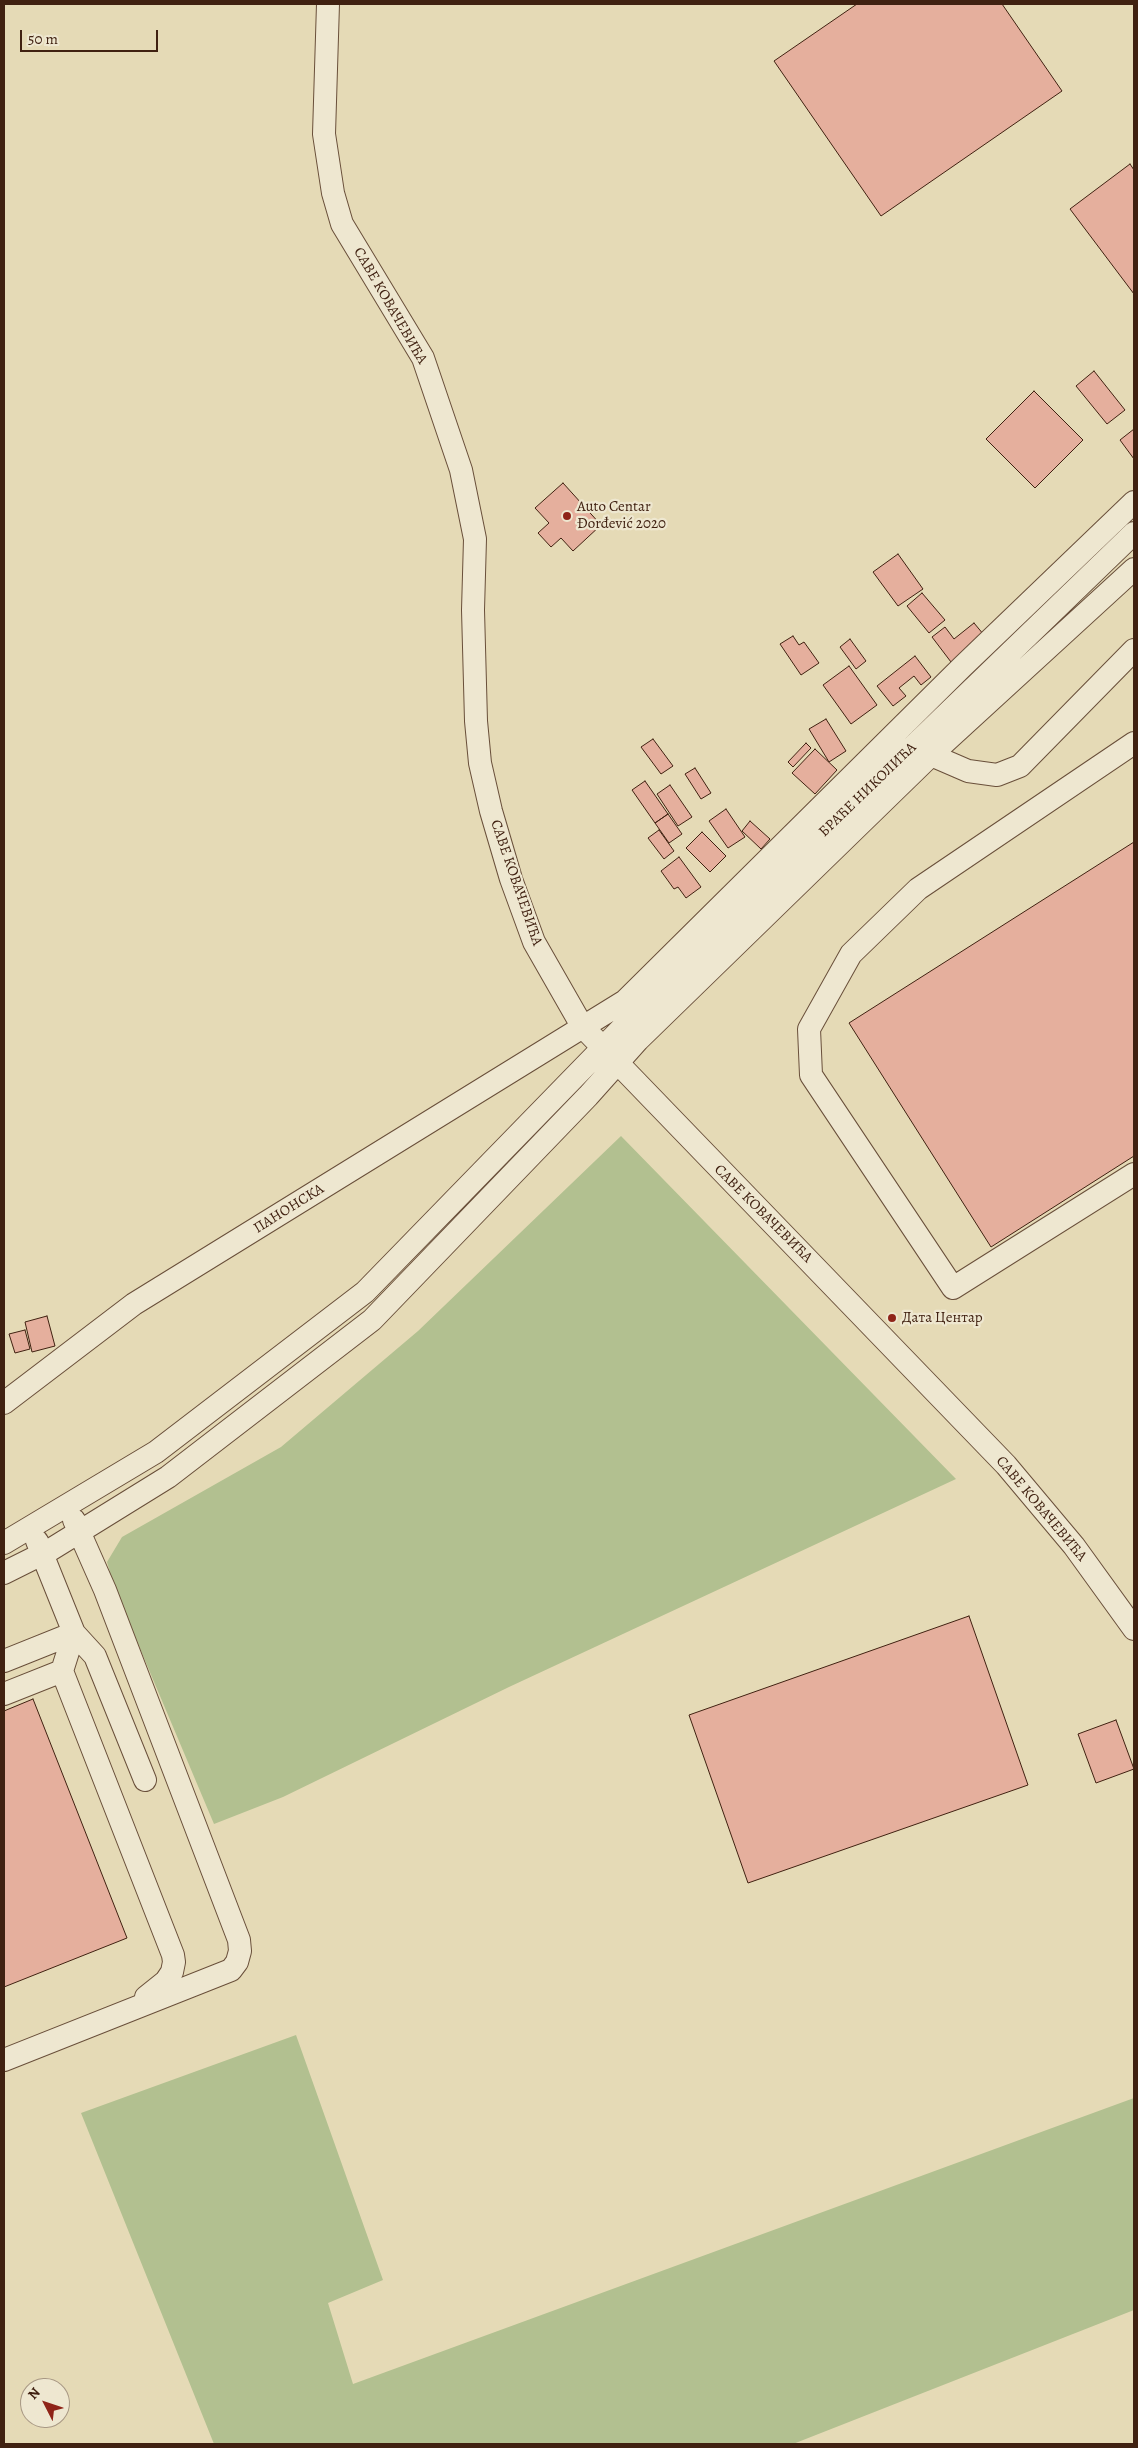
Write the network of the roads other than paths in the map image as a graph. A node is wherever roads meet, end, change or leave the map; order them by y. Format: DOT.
graph roads {
  1 [pos="328,4"];
  2 [pos="1134,502"];
  3 [pos="1134,533"];
  4 [pos="1134,569"];
  5 [pos="1134,650"];
  6 [pos="1134,743"];
  7 [pos="931,755"];
  8 [pos="582,1026"];
  9 [pos="602,1048"];
  10 [pos="618,1065"];
  11 [pos="1134,1174"];
  12 [pos="4,1403"];
  13 [pos="67,1505"];
  14 [pos="31,1527"];
  15 [pos="79,1532"];
  16 [pos="4,1544"];
  17 [pos="42,1554"];
  18 [pos="4,1573"];
  19 [pos="1134,1629"];
  20 [pos="74,1633"];
  21 [pos="4,1660"];
  22 [pos="62,1672"];
  23 [pos="4,1694"];
  24 [pos="145,1780"];
  25 [pos="123,2013"];
  26 [pos="4,2060"];
  1 -- 8 [label="street, САВЕ КОВАЧЕВИЋА"];
  2 -- 8 [label="street, ПАНОНСКА"];
  3 -- 9 [label="street, БРАЋЕ НИКОЛИЋА"];
  4 -- 7 [label="street, БРАЋЕ НИКОЛИЋА"];
  5 -- 7 [label="street"];
  6 -- 11 [label="street"];
  7 -- 10 [label="street, БРАЋЕ НИКОЛИЋА"];
  8 -- 9 [label="street, САВЕ КОВАЧЕВИЋА"];
  8 -- 12 [label="street, ПАНОНСКА"];
  9 -- 10 [label="street, САВЕ КОВАЧЕВИЋА"];
  9 -- 13 [label="street, БРАЋЕ НИКОЛИЋА"];
  10 -- 15 [label="street, БРАЋЕ НИКОЛИЋА"];
  10 -- 19 [label="street, САВЕ КОВАЧЕВИЋА"];
  13 -- 14 [label="street, БРАЋЕ НИКОЛИЋА"];
  13 -- 15 [label="street"];
  14 -- 16 [label="street, БРАЋЕ НИКОЛИЋА"];
  14 -- 17 [label="street"];
  15 -- 17 [label="street, БРАЋЕ НИКОЛИЋА"];
  15 -- 25 [label="street"];
  17 -- 18 [label="street, БРАЋЕ НИКОЛИЋА"];
  17 -- 20 [label="street"];
  20 -- 21 [label="street"];
  20 -- 22 [label="street"];
  20 -- 24 [label="street"];
  22 -- 23 [label="street"];
  22 -- 25 [label="street"];
  25 -- 26 [label="street"];
}
